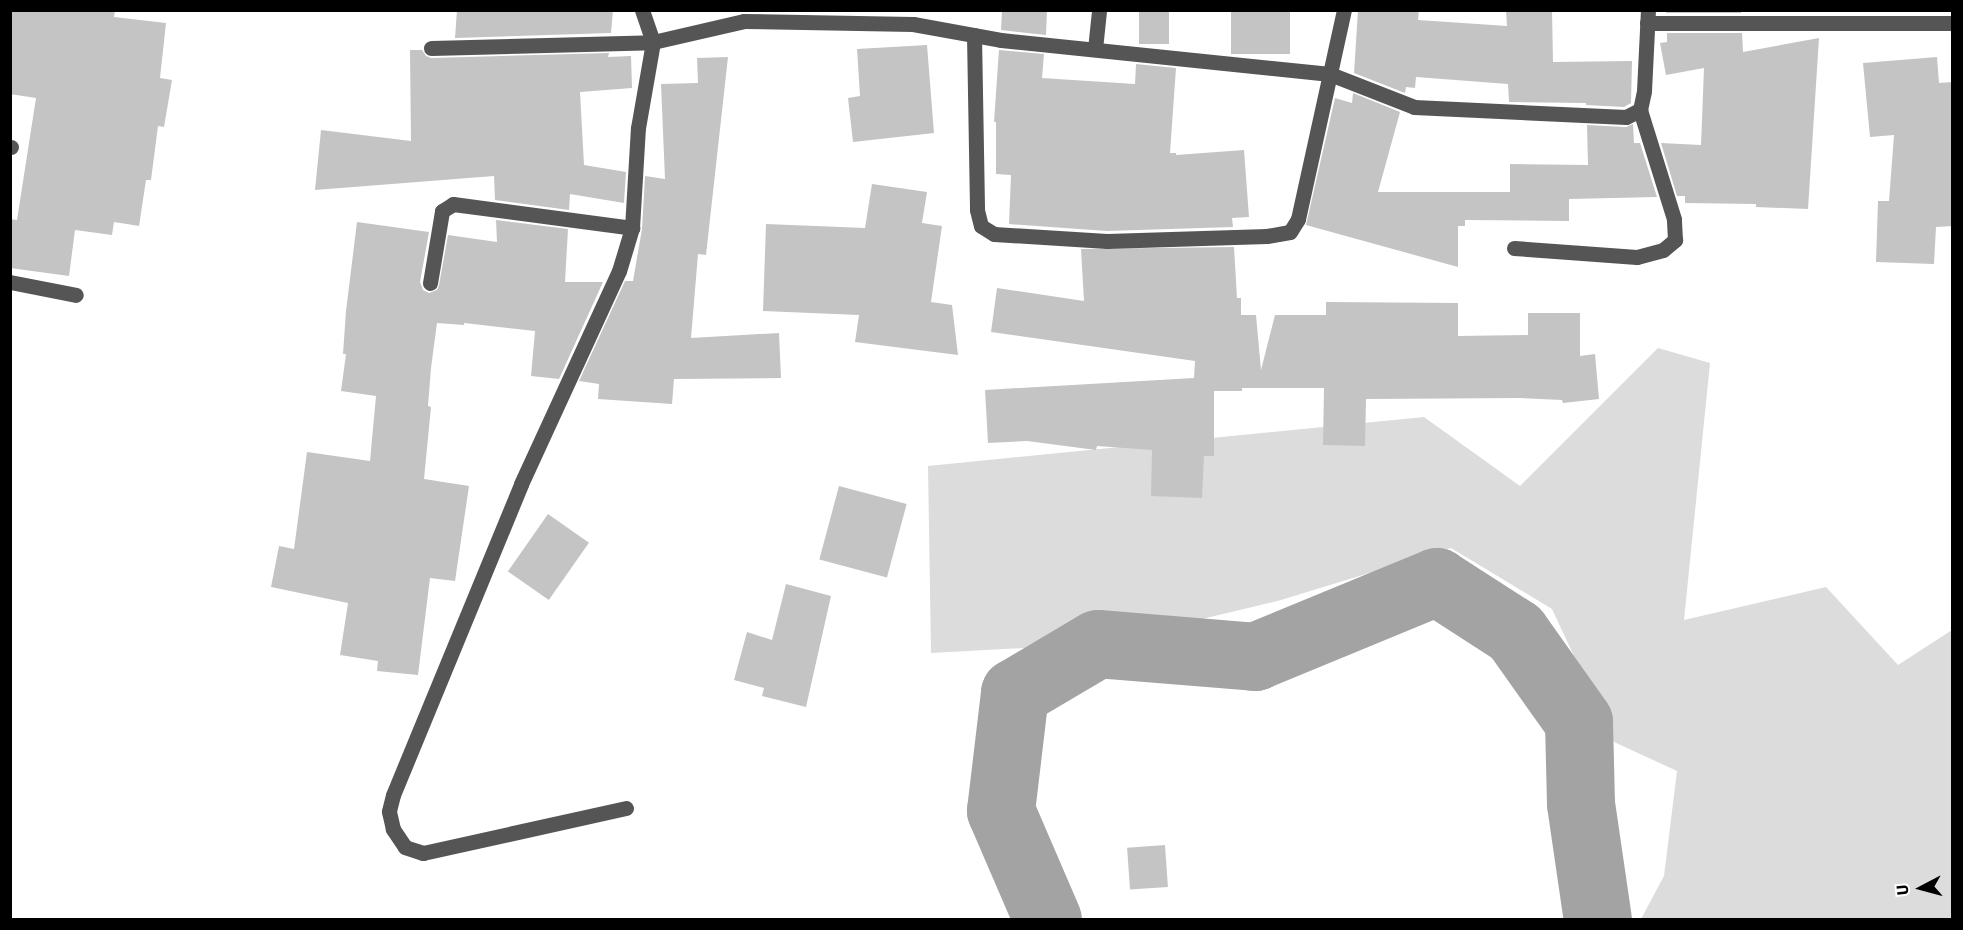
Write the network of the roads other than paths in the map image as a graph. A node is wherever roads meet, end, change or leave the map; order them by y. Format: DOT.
graph roads {
  1 [pos="642,10"];
  2 [pos="1099,10"];
  3 [pos="1344,10"];
  4 [pos="1648,17"];
  5 [pos="1953,23"];
  6 [pos="974,35"];
  7 [pos="653,42"];
  8 [pos="431,48"];
  9 [pos="1095,49"];
  10 [pos="1330,74"];
  11 [pos="1640,110"];
  12 [pos="632,228"];
  13 [pos="1514,248"];
  14 [pos="10,282"];
  15 [pos="430,283"];
  16 [pos="76,295"];
  17 [pos="626,808"];
  1 -- 7 [label="street"];
  2 -- 9 [label="street"];
  3 -- 10 [label="street"];
  4 -- 5 [label="street"];
  4 -- 11 [label="street"];
  6 -- 7 [label="street"];
  6 -- 9 [label="street"];
  6 -- 10 [label="street"];
  7 -- 8 [label="street"];
  7 -- 12 [label="street"];
  9 -- 10 [label="street"];
  10 -- 11 [label="street"];
  11 -- 13 [label="street"];
  12 -- 15 [label="street"];
  12 -- 17 [label="street"];
  14 -- 16 [label="street"];
}
